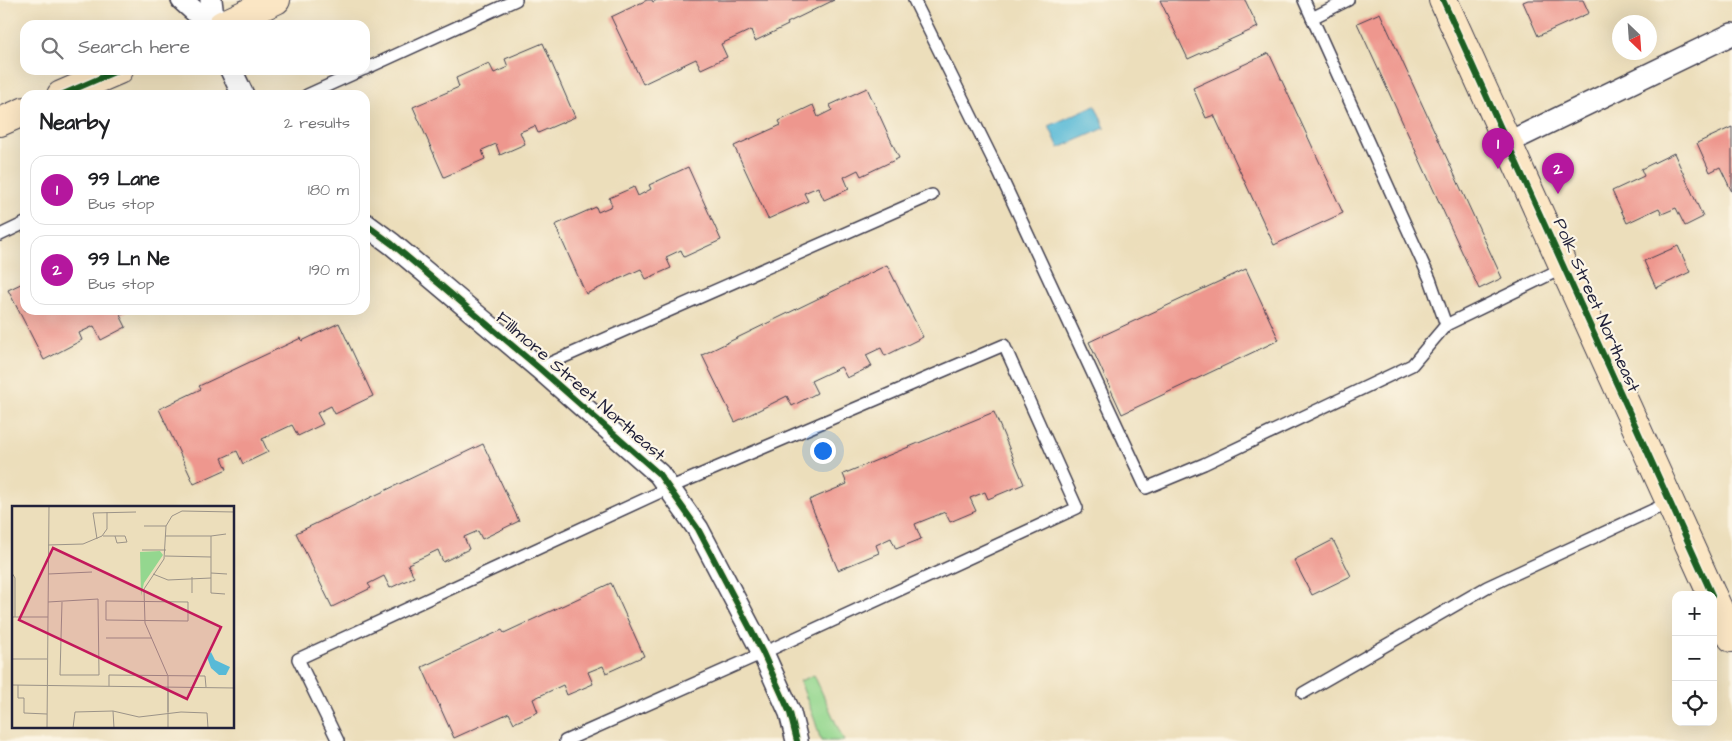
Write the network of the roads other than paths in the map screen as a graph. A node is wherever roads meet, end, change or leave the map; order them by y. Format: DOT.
graph roads {
  1 [pos="182,0"];
  2 [pos="211,0"];
  3 [pos="276,0"];
  4 [pos="516,0"];
  5 [pos="914,0"];
  6 [pos="1304,0"];
  7 [pos="1348,0"];
  8 [pos="1443,0"];
  9 [pos="1312,18"];
  10 [pos="206,20"];
  11 [pos="212,20"];
  12 [pos="233,20"];
  13 [pos="1732,34"];
  14 [pos="370,66"];
  15 [pos="108,75"];
  16 [pos="234,75"];
  17 [pos="350,75"];
  18 [pos="73,90"];
  19 [pos="241,90"];
  20 [pos="318,90"];
  21 [pos="20,113"];
  22 [pos="0,122"];
  23 [pos="1507,143"];
  24 [pos="932,195"];
  25 [pos="20,225"];
  26 [pos="370,228"];
  27 [pos="0,234"];
  28 [pos="1563,268"];
  29 [pos="1446,325"];
  30 [pos="539,368"];
  31 [pos="669,488"];
  32 [pos="1670,502"];
  33 [pos="1711,591"];
  34 [pos="1717,605"];
  35 [pos="1732,638"];
  36 [pos="763,653"];
  37 [pos="1303,693"];
  38 [pos="338,741"];
  39 [pos="565,741"];
  40 [pos="797,741"];
  1 -- 10 [label="street"];
  2 -- 11 [label="street"];
  3 -- 12 [label="street"];
  4 -- 14 [label="lane"];
  5 -- 29 [label="lane"];
  6 -- 9 [label="lane"];
  7 -- 9 [label="lane"];
  8 -- 23 [label="street, Polk Street Northeast"];
  9 -- 29 [label="lane"];
  13 -- 23 [label="street"];
  15 -- 18 [label="street"];
  16 -- 19 [label="street"];
  17 -- 20 [label="lane"];
  21 -- 22 [label="street"];
  23 -- 28 [label="street, Polk Street Northeast"];
  24 -- 30 [label="lane"];
  25 -- 27 [label="lane"];
  26 -- 30 [label="street, Fillmore Street Northeast"];
  28 -- 29 [label="lane"];
  28 -- 32 [label="street, Polk Street Northeast"];
  30 -- 31 [label="street, Fillmore Street Northeast"];
  31 -- 36 [label="street, Fillmore Street Northeast"];
  31 -- 36 [label="lane"];
  31 -- 38 [label="lane"];
  32 -- 33 [label="street, Polk Street Northeast"];
  32 -- 37 [label="lane"];
  34 -- 35 [label="street, Polk Street Northeast"];
  36 -- 39 [label="lane"];
  36 -- 40 [label="street, Fillmore Street Northeast"];
}
